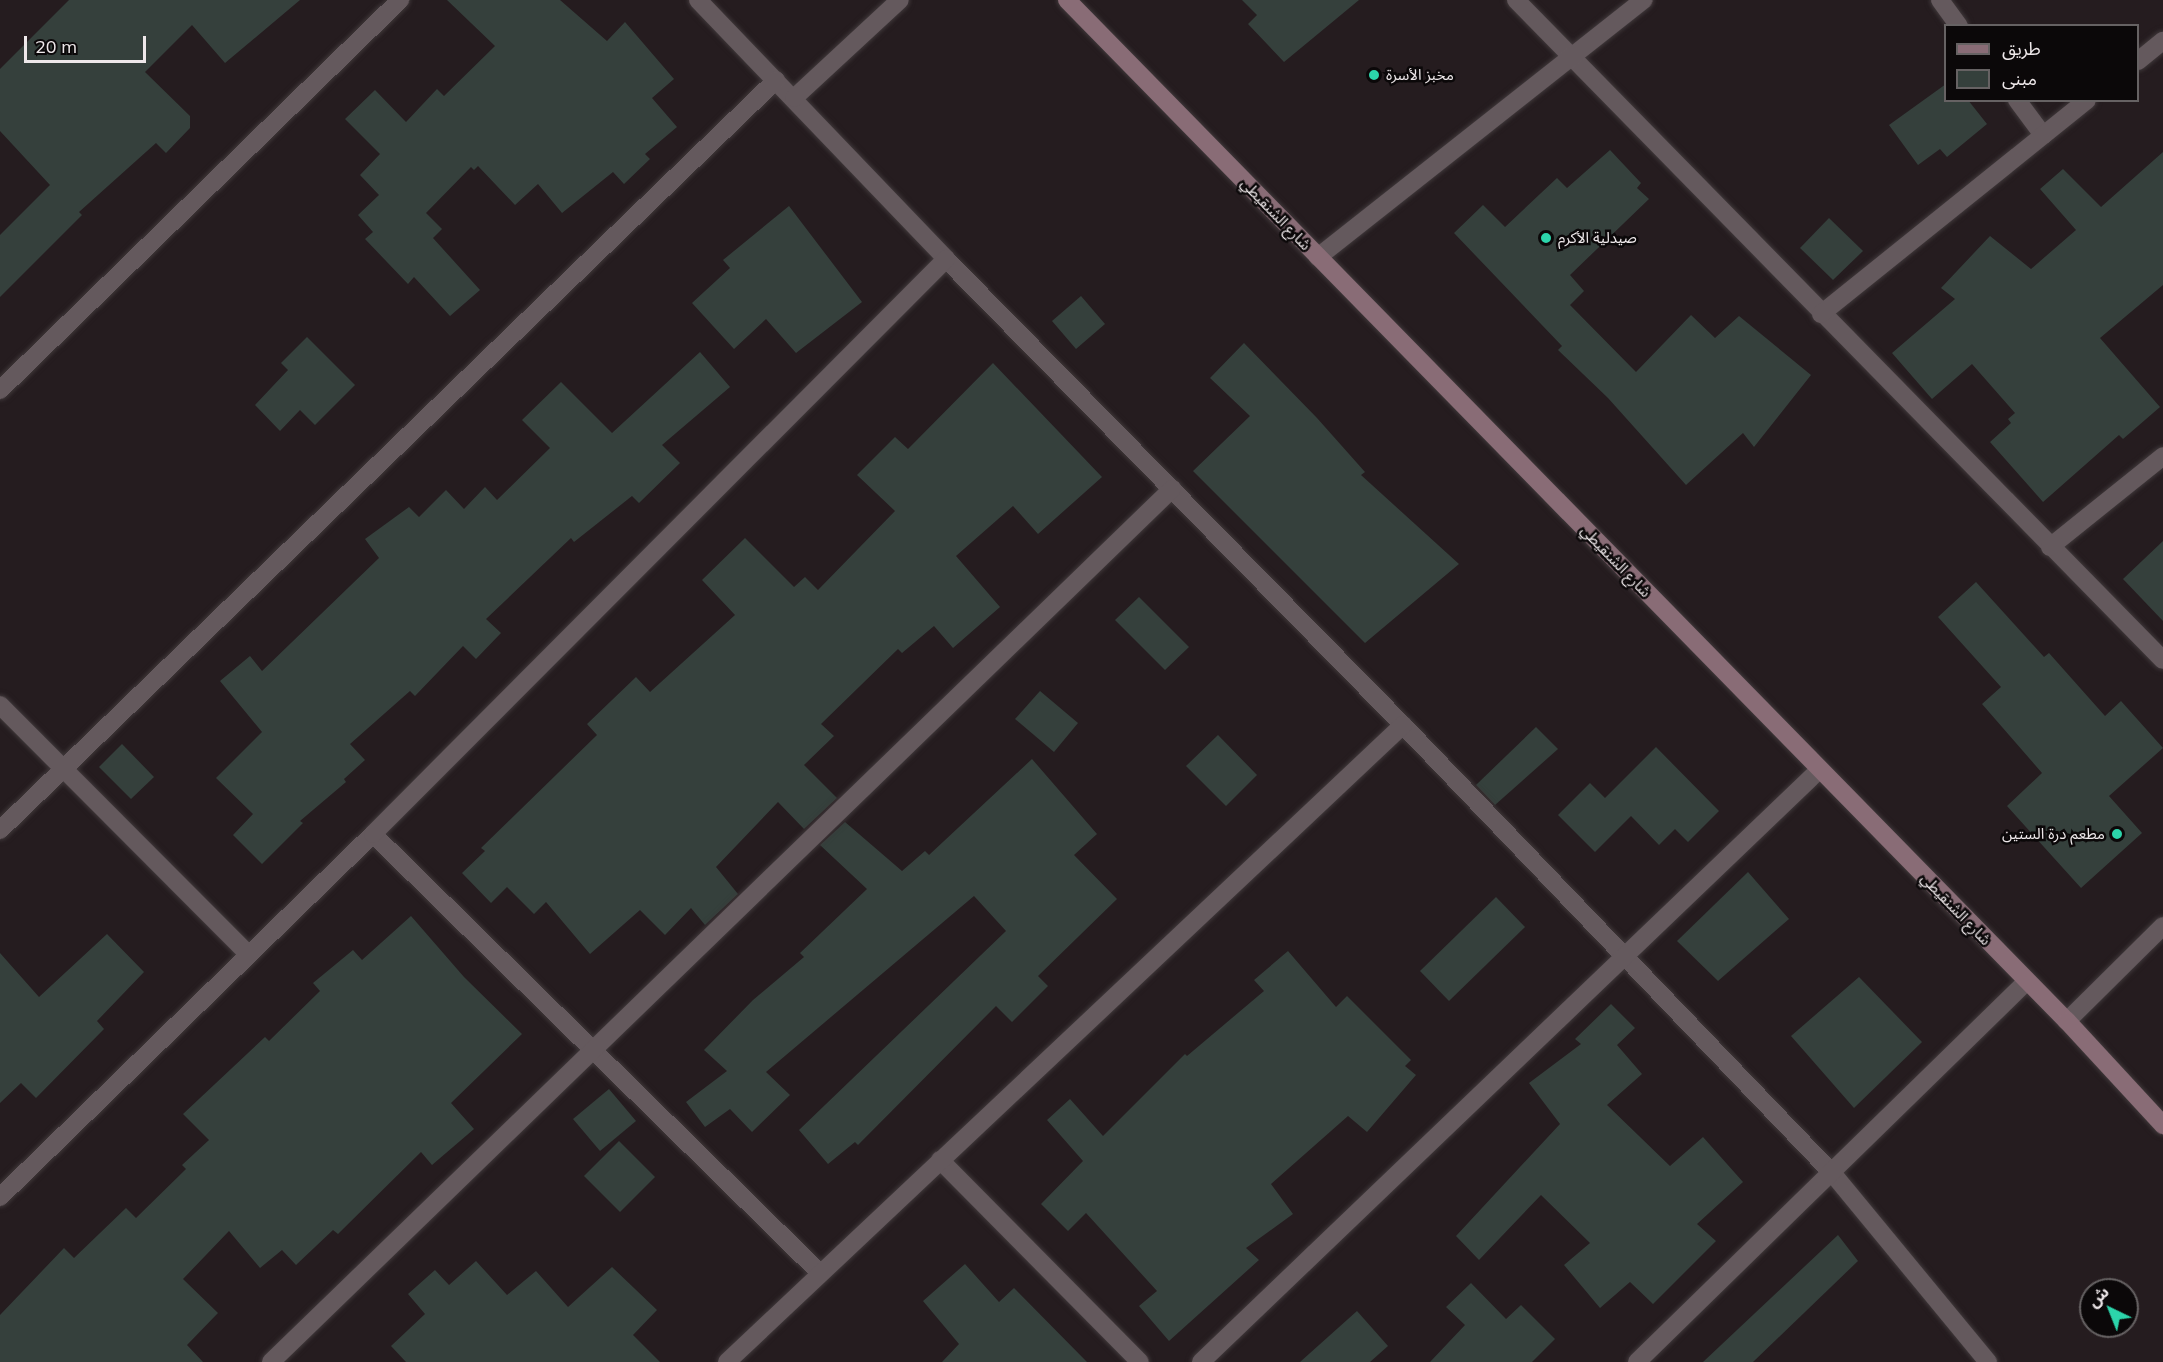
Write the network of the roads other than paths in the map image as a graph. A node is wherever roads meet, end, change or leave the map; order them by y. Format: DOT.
graph roads {
  1 [pos="400,0"];
  2 [pos="698,0"];
  3 [pos="900,0"];
  4 [pos="1067,0"];
  5 [pos="1516,0"];
  6 [pos="1644,0"];
  7 [pos="1940,0"];
  8 [pos="1958,24"];
  9 [pos="2163,41"];
  10 [pos="1571,58"];
  11 [pos="2139,60"];
  12 [pos="776,80"];
  13 [pos="794,98"];
  14 [pos="2018,102"];
  15 [pos="2084,102"];
  16 [pos="2043,135"];
  17 [pos="1318,256"];
  18 [pos="946,259"];
  19 [pos="1821,314"];
  20 [pos="0,390"];
  21 [pos="2163,456"];
  22 [pos="1172,489"];
  23 [pos="2050,547"];
  24 [pos="2163,660"];
  25 [pos="0,705"];
  26 [pos="1403,725"];
  27 [pos="63,769"];
  28 [pos="1820,769"];
  29 [pos="0,830"];
  30 [pos="374,834"];
  31 [pos="2163,926"];
  32 [pos="248,954"];
  33 [pos="1623,954"];
  34 [pos="2027,981"];
  35 [pos="2067,1022"];
  36 [pos="591,1049"];
  37 [pos="2163,1125"];
  38 [pos="940,1160"];
  39 [pos="1833,1174"];
  40 [pos="0,1197"];
  41 [pos="820,1273"];
  42 [pos="271,1362"];
  43 [pos="727,1362"];
  44 [pos="1140,1362"];
  45 [pos="1201,1362"];
  46 [pos="1637,1362"];
  47 [pos="1988,1362"];
  1 -- 20 [label="street"];
  2 -- 12 [label="street"];
  3 -- 13 [label="street"];
  4 -- 17 [label="street, شارع الشنقيطي"];
  5 -- 10 [label="street"];
  6 -- 10 [label="street"];
  7 -- 8 [label="street"];
  9 -- 11 [label="street"];
  10 -- 17 [label="street"];
  10 -- 19 [label="street"];
  12 -- 13 [label="street"];
  12 -- 27 [label="street"];
  13 -- 18 [label="street"];
  14 -- 16 [label="street"];
  15 -- 16 [label="street"];
  16 -- 19 [label="street"];
  17 -- 28 [label="street, شارع الشنقيطي"];
  18 -- 22 [label="street"];
  18 -- 30 [label="street"];
  19 -- 23 [label="street"];
  21 -- 23 [label="street"];
  22 -- 26 [label="street"];
  22 -- 36 [label="street"];
  23 -- 24 [label="street"];
  25 -- 27 [label="street"];
  26 -- 33 [label="street"];
  26 -- 38 [label="street"];
  27 -- 29 [label="street"];
  27 -- 32 [label="street"];
  28 -- 33 [label="street"];
  28 -- 34 [label="street, شارع الشنقيطي"];
  30 -- 32 [label="street"];
  30 -- 36 [label="street"];
  31 -- 35 [label="street"];
  32 -- 40 [label="street"];
  33 -- 39 [label="street"];
  33 -- 45 [label="street"];
  34 -- 35 [label="street, شارع الشنقيطي"];
  34 -- 39 [label="street"];
  35 -- 37 [label="street, شارع الشنقيطي"];
  36 -- 41 [label="street"];
  36 -- 42 [label="street"];
  38 -- 41 [label="street"];
  38 -- 44 [label="street"];
  39 -- 46 [label="street"];
  39 -- 47 [label="street"];
  41 -- 43 [label="street"];
}
